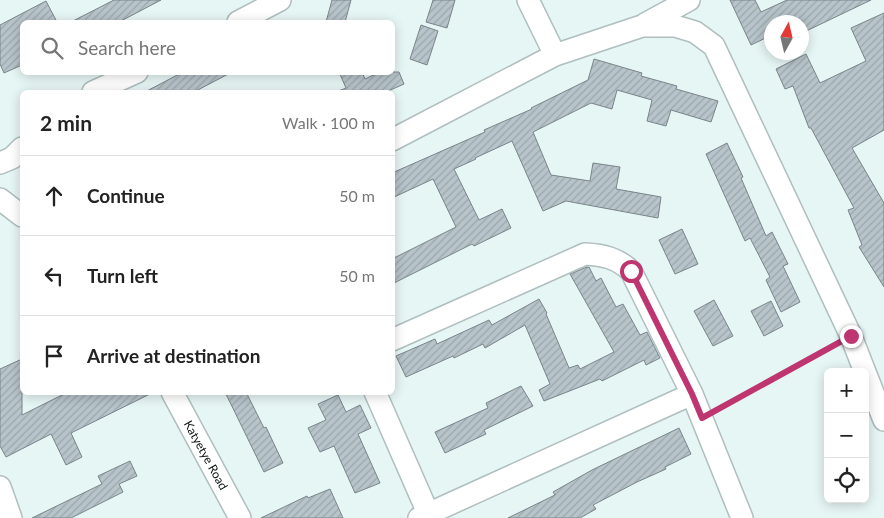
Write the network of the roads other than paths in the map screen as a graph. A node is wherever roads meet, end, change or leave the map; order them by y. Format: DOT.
graph roads {
  1 [pos="280,0"];
  2 [pos="528,0"];
  3 [pos="689,0"];
  4 [pos="242,20"];
  5 [pos="642,26"];
  6 [pos="555,55"];
  7 [pos="130,75"];
  8 [pos="97,90"];
  9 [pos="395,138"];
  10 [pos="20,150"];
  11 [pos="0,163"];
  12 [pos="0,199"];
  13 [pos="20,214"];
  14 [pos="395,339"];
  15 [pos="863,368"];
  16 [pos="869,382"];
  17 [pos="692,394"];
  18 [pos="174,395"];
  19 [pos="376,395"];
  20 [pos="884,420"];
  21 [pos="0,487"];
  22 [pos="423,516"];
  23 [pos="11,518"];
  24 [pos="240,518"];
  25 [pos="742,518"];
  1 -- 4 [label="street"];
  2 -- 6 [label="street"];
  3 -- 5 [label="street"];
  5 -- 6 [label="street"];
  5 -- 15 [label="street"];
  6 -- 9 [label="street"];
  7 -- 8 [label="street"];
  10 -- 11 [label="street"];
  12 -- 13 [label="street"];
  14 -- 17 [label="street"];
  16 -- 20 [label="street"];
  17 -- 22 [label="street"];
  17 -- 25 [label="street"];
  18 -- 24 [label="street, Katyetye Road"];
  19 -- 22 [label="street"];
  21 -- 23 [label="street"];
}
